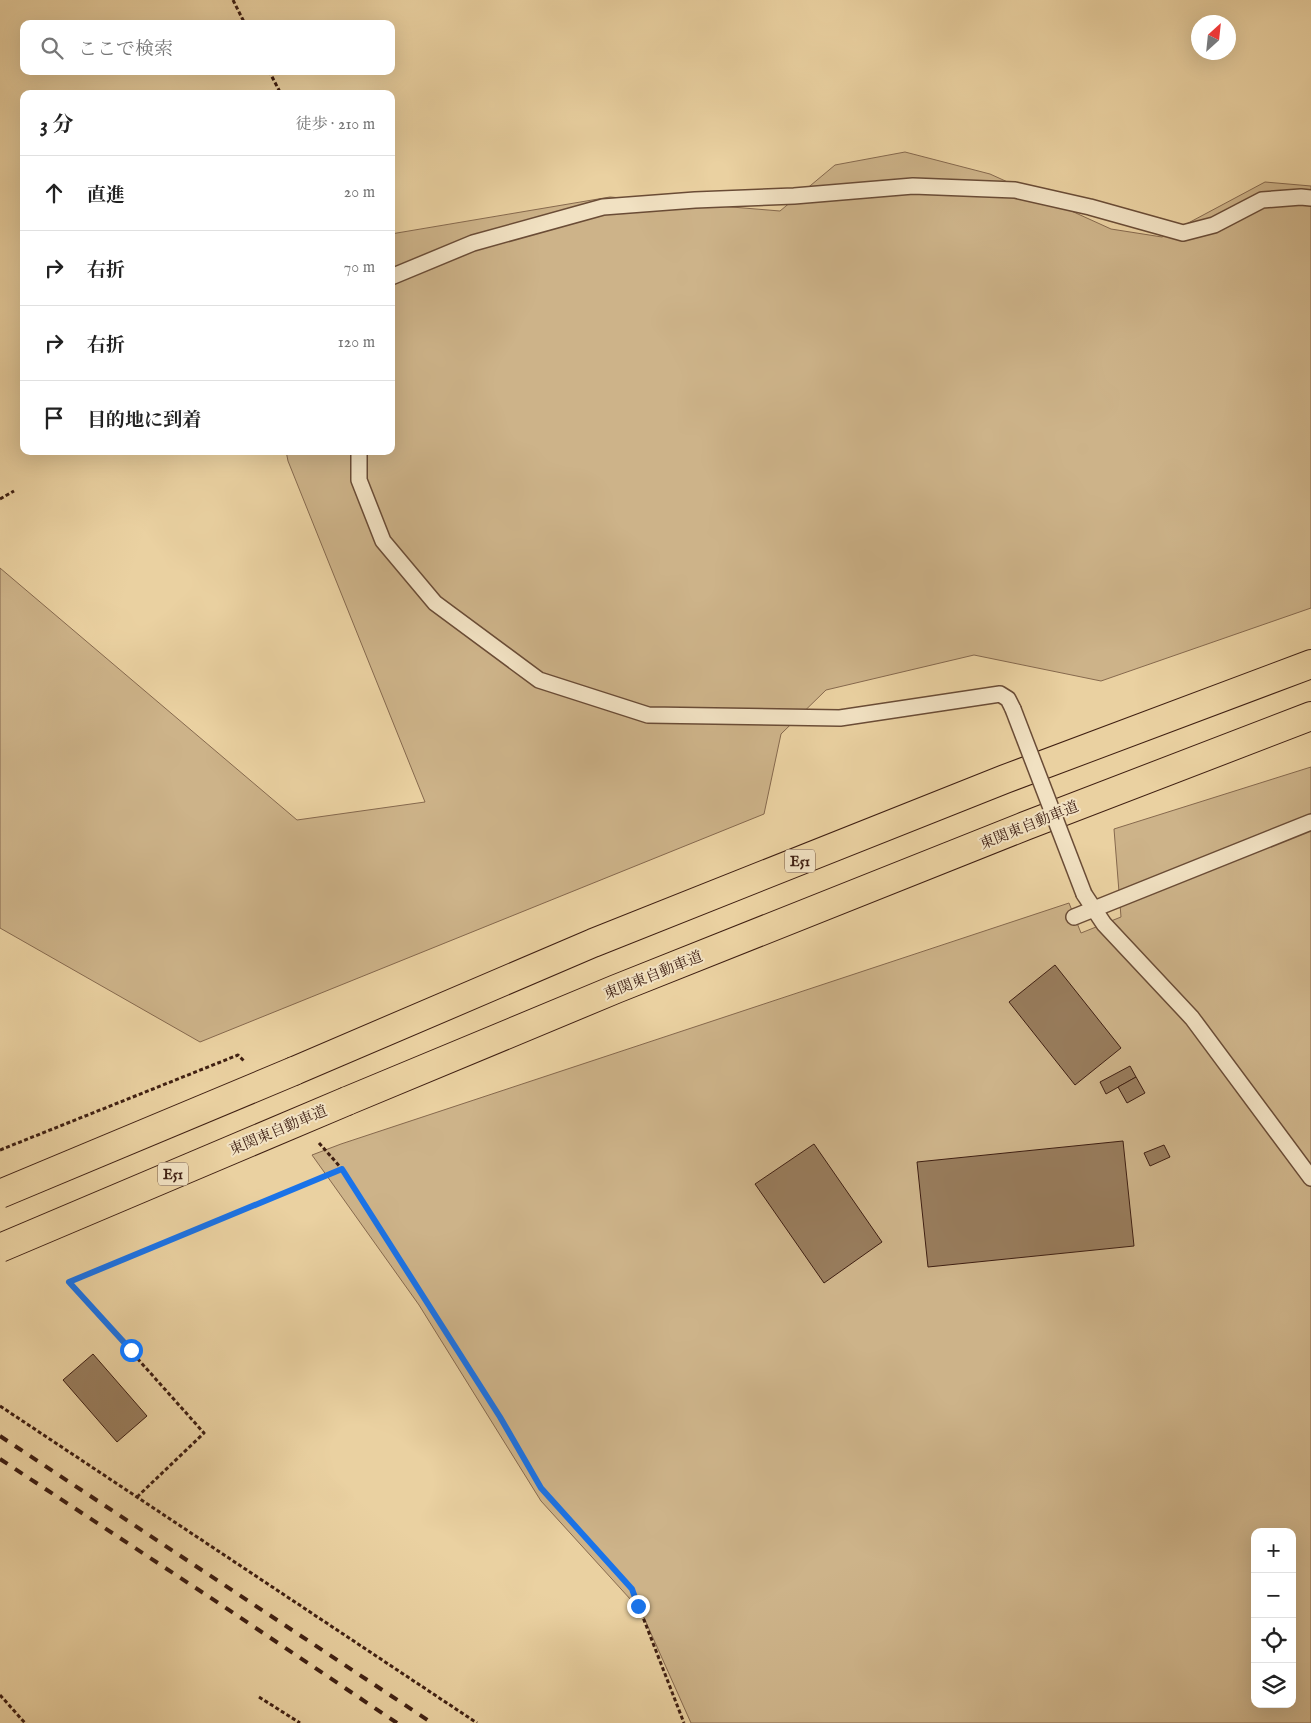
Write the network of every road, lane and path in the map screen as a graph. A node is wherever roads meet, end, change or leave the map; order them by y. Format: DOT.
graph roads {
  1 [pos="233,0"];
  2 [pos="243,20"];
  3 [pos="271,75"];
  4 [pos="279,90"];
  5 [pos="1311,198"];
  6 [pos="395,275"];
  7 [pos="359,455"];
  8 [pos="14,491"];
  9 [pos="0,499"];
  10 [pos="1311,664"];
  11 [pos="1311,716"];
  12 [pos="1311,822"];
  13 [pos="1094,910"];
  14 [pos="1074,917"];
  15 [pos="245,1062"];
  16 [pos="316,1141"];
  17 [pos="0,1150"];
  18 [pos="342,1169"];
  19 [pos="1311,1178"];
  20 [pos="0,1194"];
  21 [pos="0,1248"];
  22 [pos="0,1406"];
  23 [pos="137,1497"];
  24 [pos="0,1695"];
  25 [pos="259,1697"];
  26 [pos="25,1723"];
  27 [pos="300,1723"];
  28 [pos="477,1723"];
  29 [pos="684,1723"];
  1 -- 2 [label="path"];
  3 -- 4 [label="path"];
  5 -- 6 [label="lane"];
  7 -- 13 [label="lane, bridge"];
  8 -- 9 [label="path"];
  10 -- 20 [label="highway, E51, bridge"];
  11 -- 21 [label="highway, 東関東自動車道 / E51, bridge"];
  12 -- 13 [label="lane"];
  13 -- 14 [label="lane"];
  13 -- 19 [label="lane"];
  15 -- 17 [label="path"];
  16 -- 18 [label="path"];
  18 -- 23 [label="path"];
  18 -- 29 [label="path"];
  22 -- 23 [label="path"];
  23 -- 28 [label="path"];
  24 -- 26 [label="path"];
  25 -- 27 [label="path"];
}
